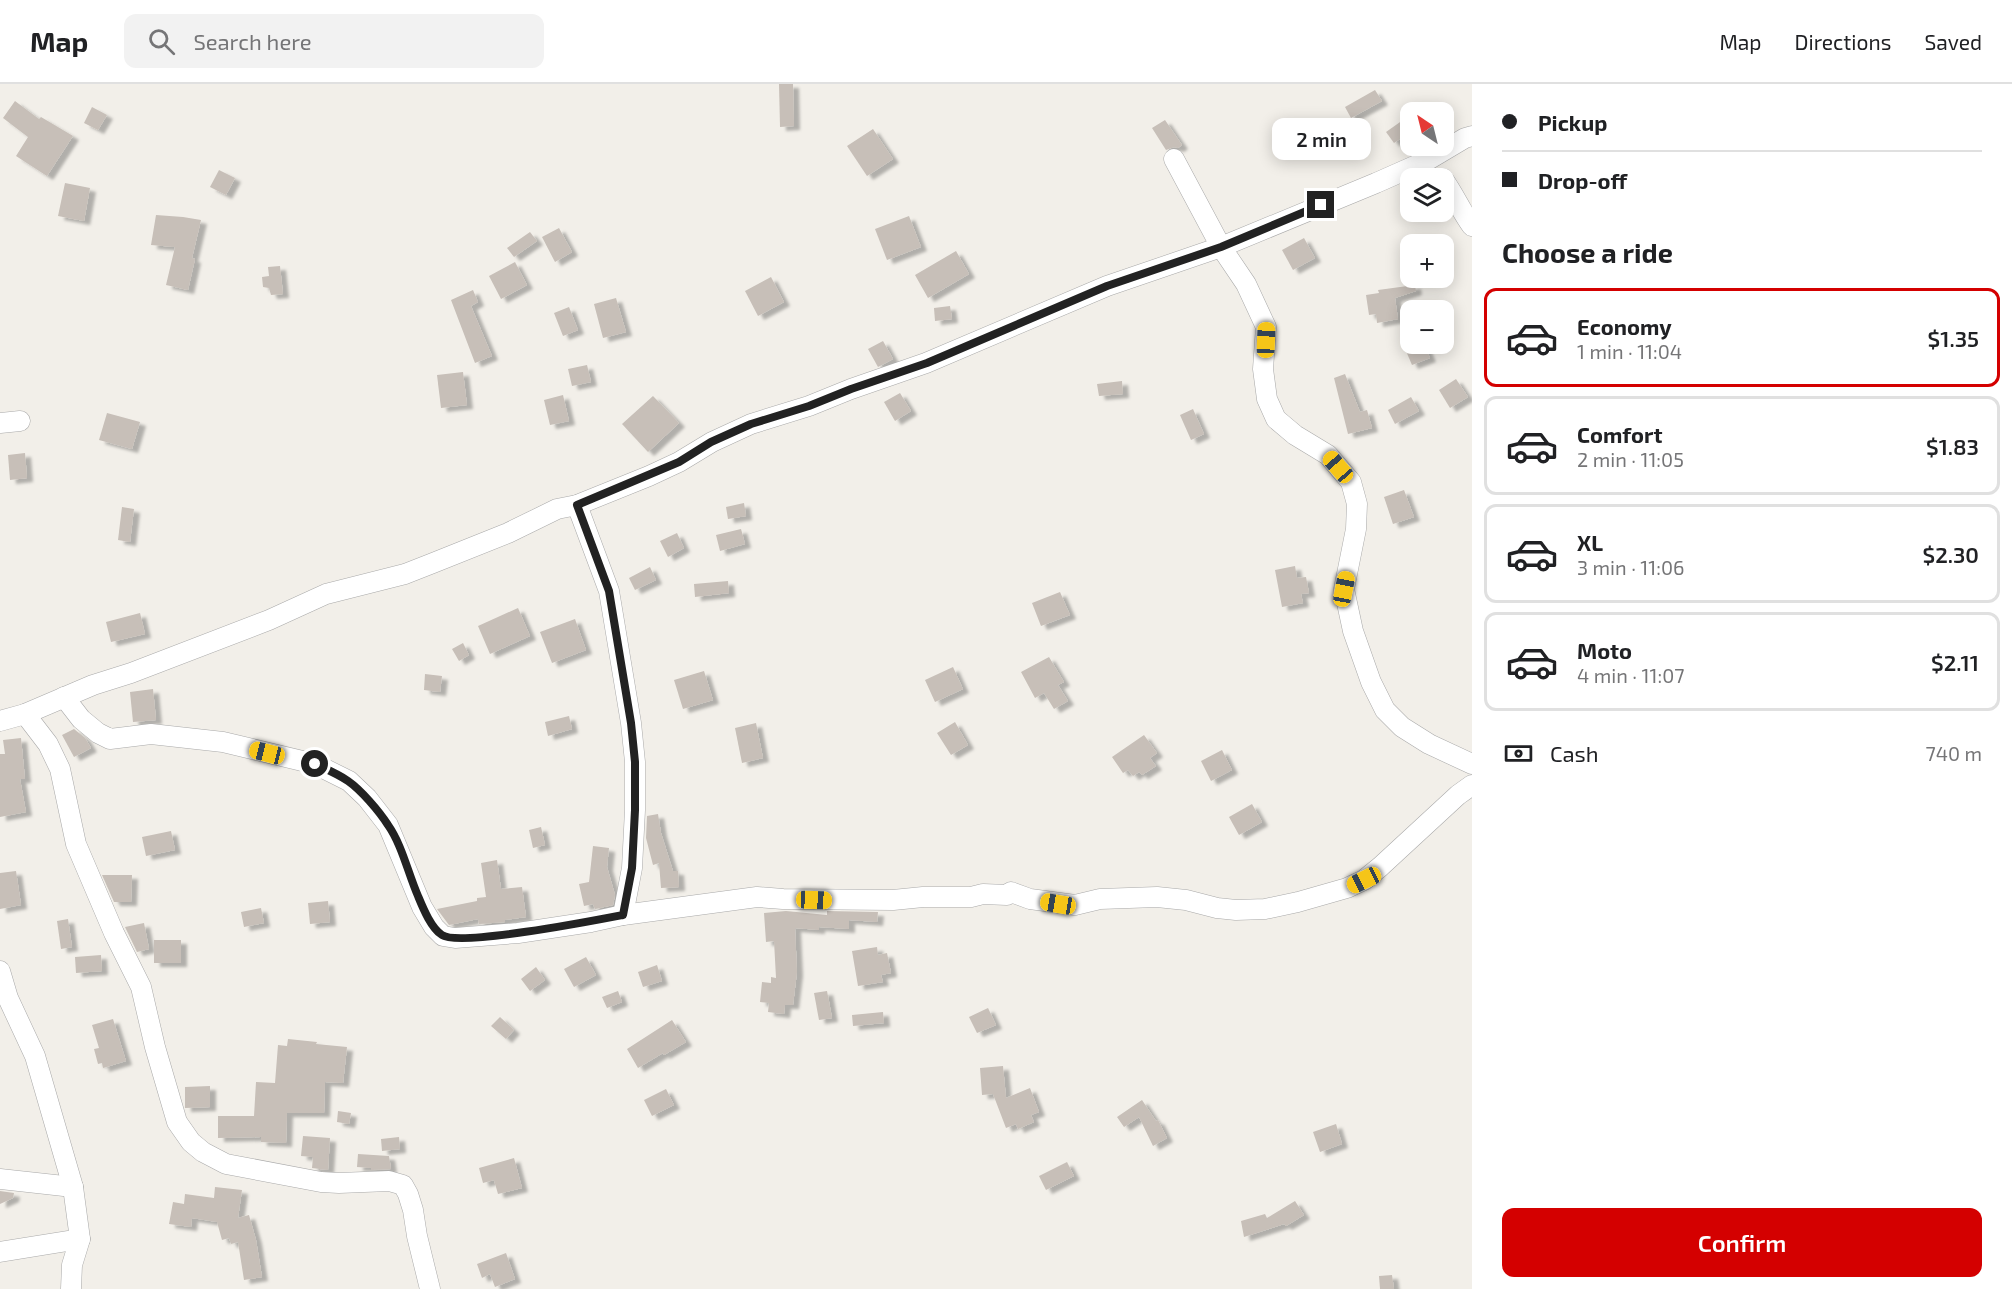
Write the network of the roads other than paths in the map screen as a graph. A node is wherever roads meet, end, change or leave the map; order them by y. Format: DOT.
graph roads {
  1 [pos="1472,136"];
  2 [pos="1174,159"];
  3 [pos="1428,160"];
  4 [pos="1434,168"];
  5 [pos="1454,197"];
  6 [pos="1472,226"];
  7 [pos="1221,247"];
  8 [pos="577,505"];
  9 [pos="64,697"];
  10 [pos="25,714"];
  11 [pos="0,722"];
  12 [pos="1472,764"];
  13 [pos="1472,785"];
  14 [pos="623,915"];
  15 [pos="0,970"];
  16 [pos="4,999"];
  17 [pos="0,1179"];
  18 [pos="73,1187"];
  19 [pos="80,1239"];
  20 [pos="0,1252"];
  21 [pos="71,1289"];
  22 [pos="430,1289"];
  1 -- 3 [label="street"];
  2 -- 7 [label="street"];
  3 -- 4 [label="street"];
  3 -- 7 [label="street"];
  5 -- 6 [label="street"];
  7 -- 8 [label="street"];
  7 -- 12 [label="street"];
  8 -- 9 [label="street"];
  8 -- 14 [label="street"];
  9 -- 10 [label="street"];
  9 -- 14 [label="street"];
  10 -- 11 [label="street"];
  10 -- 22 [label="street"];
  13 -- 14 [label="street"];
  15 -- 16 [label="street"];
  16 -- 18 [label="street"];
  17 -- 18 [label="street"];
  18 -- 19 [label="street"];
  19 -- 20 [label="street"];
  19 -- 21 [label="street"];
}
